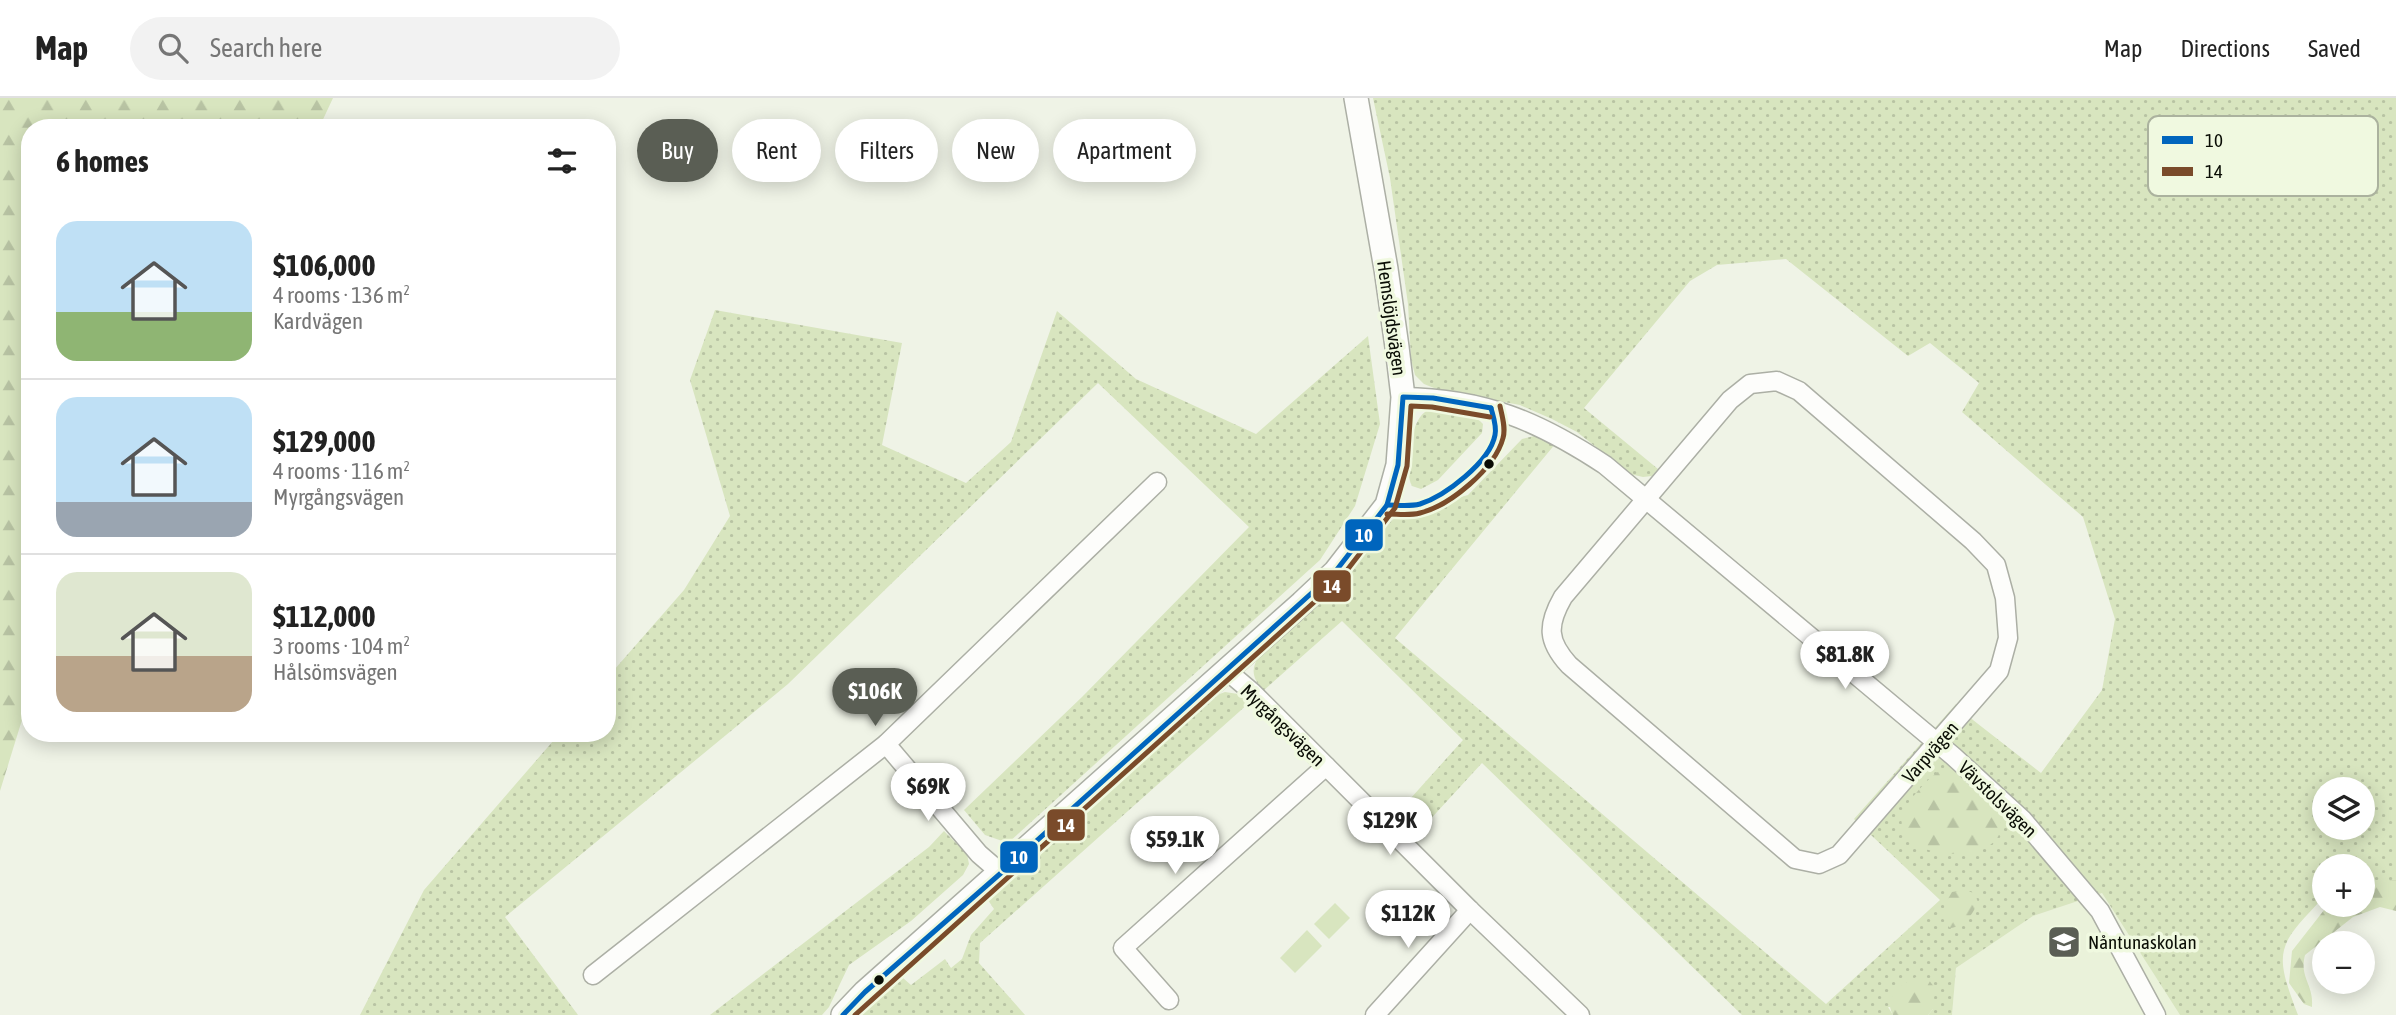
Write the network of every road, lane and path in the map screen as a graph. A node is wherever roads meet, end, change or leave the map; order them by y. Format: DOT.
graph roads {
  1 [pos="1356,98"];
  2 [pos="1403,397"];
  3 [pos="1157,482"];
  4 [pos="1647,500"];
  5 [pos="1226,670"];
  6 [pos="887,744"];
  7 [pos="1938,744"];
  8 [pos="1326,766"];
  9 [pos="1001,873"];
  10 [pos="1470,910"];
  11 [pos="593,975"];
  12 [pos="1169,1000"];
  13 [pos="843,1015"];
  14 [pos="1374,1015"];
  15 [pos="1580,1015"];
  16 [pos="2156,1015"];
  1 -- 2 [label="street, Hemslöjdsvägen"];
  2 -- 4 [label="street, Vävstolsvägen"];
  2 -- 5 [label="street, Hemslöjdsvägen"];
  3 -- 6 [label="street"];
  4 -- 7 [label="street, Vävstolsvägen"];
  4 -- 7 [label="street, Varpvägen"];
  4 -- 7 [label="street, Varpvägen"];
  5 -- 8 [label="street, Myrgångsvägen"];
  5 -- 9 [label="street, Hemslöjdsvägen"];
  6 -- 9 [label="street"];
  6 -- 11 [label="street"];
  7 -- 16 [label="street, Vävstolsvägen"];
  8 -- 10 [label="street, Myrgångsvägen"];
  8 -- 12 [label="street"];
  9 -- 13 [label="street, Hemslöjdsvägen"];
  10 -- 14 [label="street"];
  10 -- 15 [label="street, Myrgångsvägen"];
}
